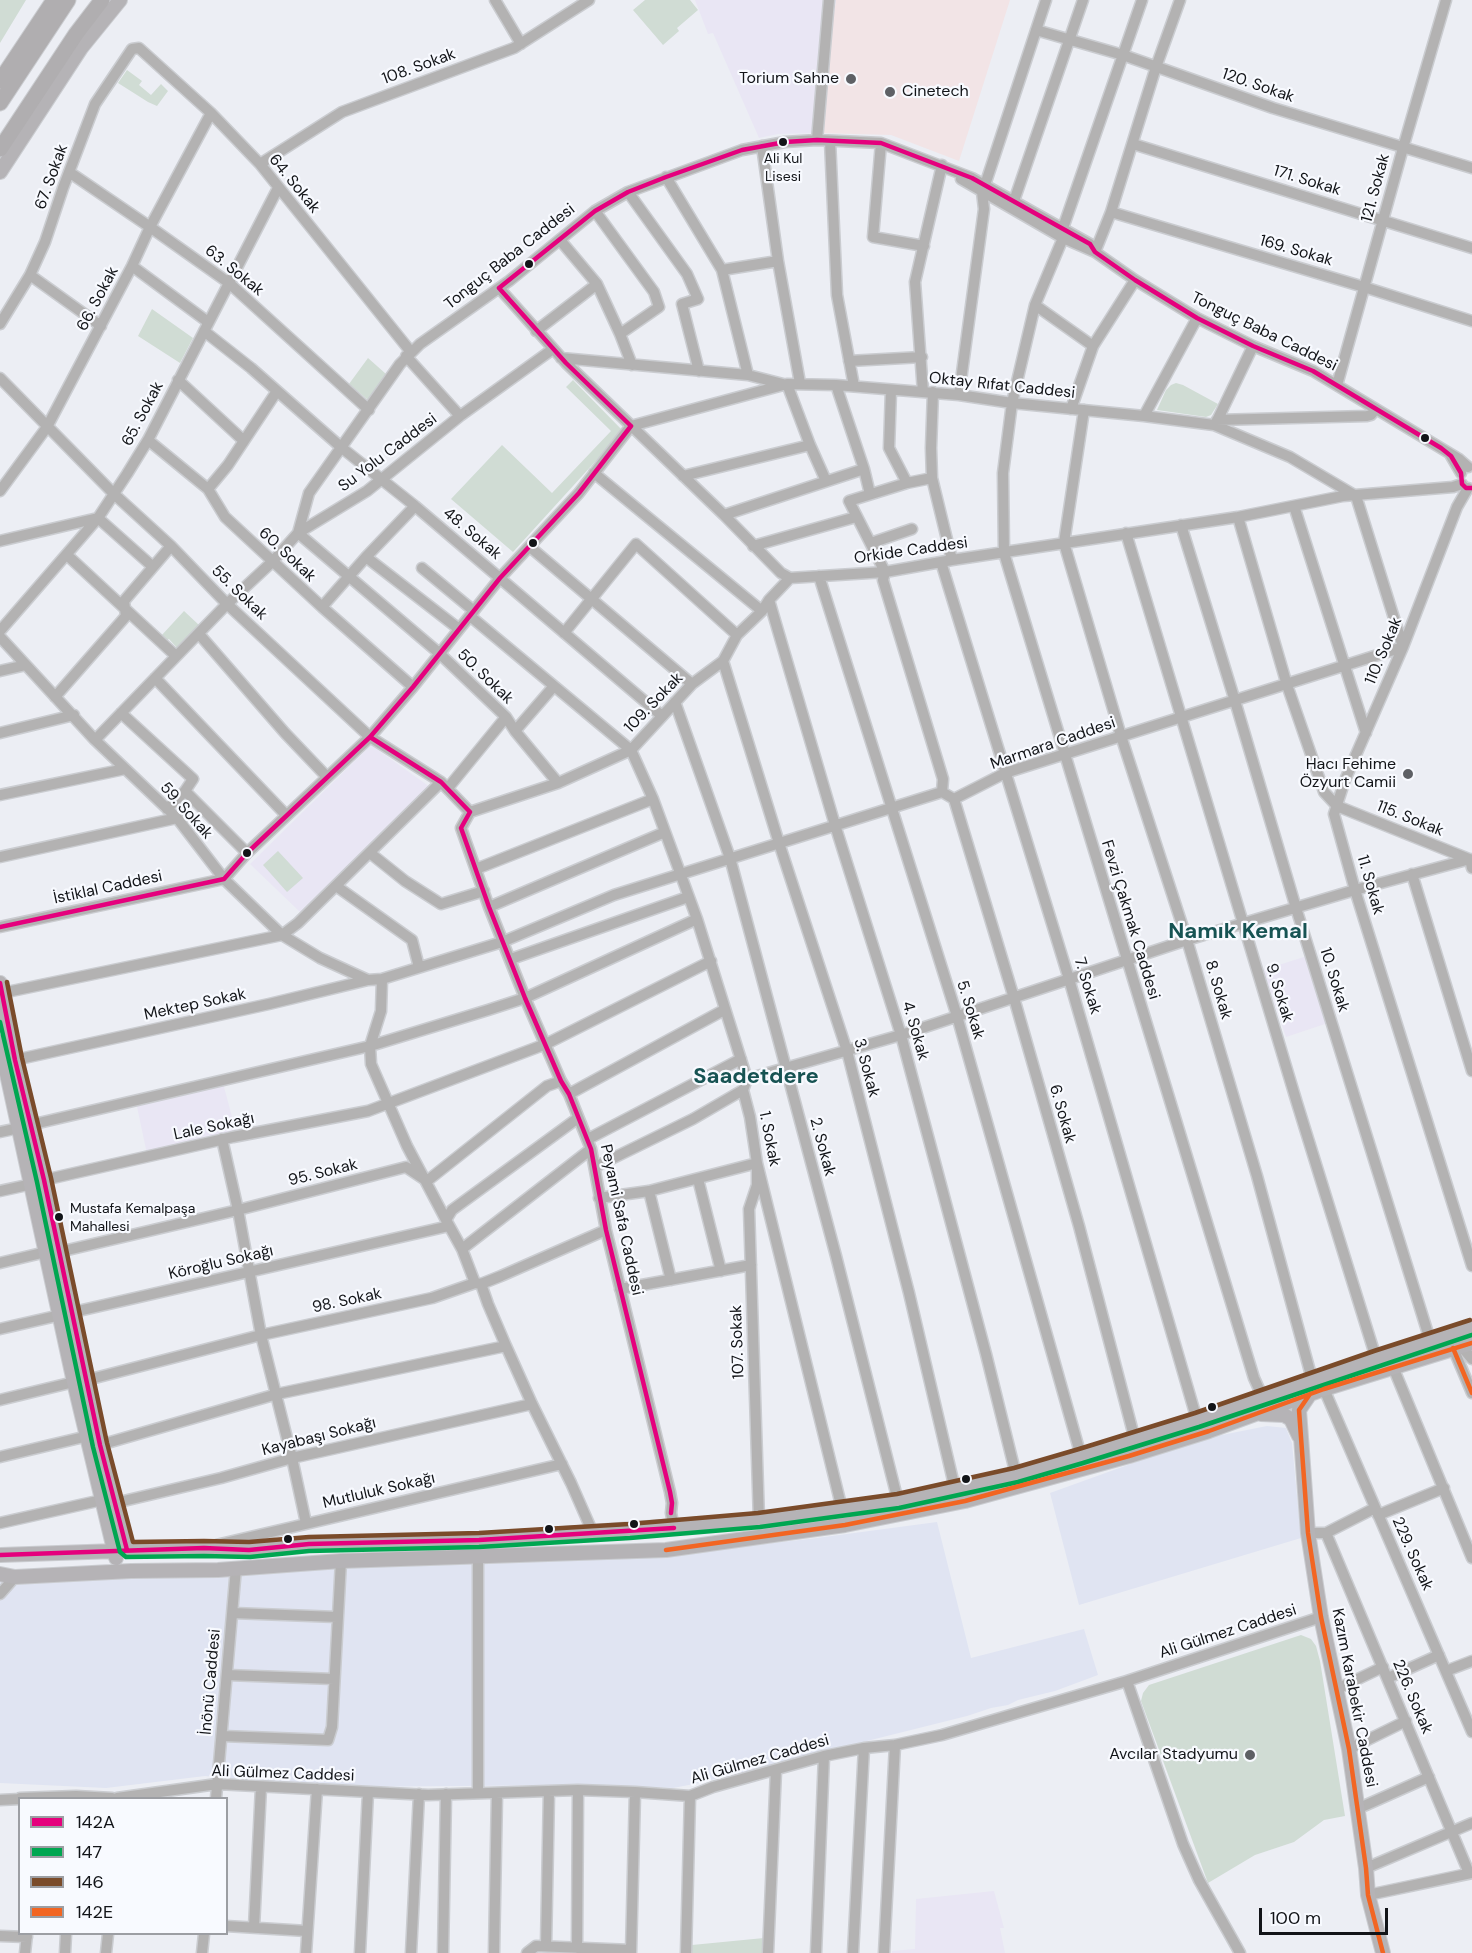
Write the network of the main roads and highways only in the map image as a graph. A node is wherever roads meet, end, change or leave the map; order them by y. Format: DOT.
graph roads {
  1 [pos="47,0"];
  2 [pos="54,0"];
  3 [pos="68,0"];
  4 [pos="102,0"];
  5 [pos="120,0"];
  6 [pos="0,75"];
  7 [pos="0,81"];
  8 [pos="0,103"];
  9 [pos="0,149"];
  10 [pos="0,172"];
  11 [pos="1,988"];
  12 [pos="0,1042"];
  13 [pos="6,1060"];
  14 [pos="1472,1327"];
  15 [pos="1462,1346"];
  16 [pos="80,1381"];
  17 [pos="1310,1394"];
  18 [pos="1257,1413"];
  19 [pos="1302,1447"];
  20 [pos="108,1501"];
  21 [pos="780,1518"];
  22 [pos="674,1528"];
  23 [pos="691,1546"];
  24 [pos="218,1549"];
  25 [pos="603,1552"];
  26 [pos="120,1555"];
  27 [pos="0,1556"];
  28 [pos="236,1568"];
  29 [pos="131,1571"];
  30 [pos="0,1574"];
  31 [pos="20,1576"];
  32 [pos="1383,1953"];
  1 -- 6 [label="main road"];
  2 -- 7 [label="highway"];
  3 -- 8 [label="highway"];
  4 -- 9 [label="highway"];
  5 -- 10 [label="main road"];
  11 -- 13 [label="main road"];
  12 -- 13 [label="main road"];
  13 -- 16 [label="main road"];
  14 -- 21 [label="main road"];
  15 -- 17 [label="main road"];
  16 -- 20 [label="main road"];
  16 -- 20 [label="main road"];
  17 -- 18 [label="main road"];
  17 -- 19 [label="main road, Kazım Karabekir Caddesi"];
  18 -- 19 [label="main road"];
  18 -- 23 [label="main road"];
  19 -- 32 [label="main road, Kazım Karabekir Caddesi"];
  20 -- 26 [label="main road"];
  21 -- 22 [label="main road"];
  21 -- 23 [label="main road"];
  22 -- 24 [label="main road"];
  22 -- 25 [label="main road"];
  23 -- 25 [label="main road"];
  24 -- 26 [label="main road"];
  24 -- 28 [label="main road"];
  25 -- 28 [label="main road"];
  26 -- 27 [label="main road"];
  26 -- 29 [label="main road"];
  26 -- 31 [label="main road"];
  28 -- 29 [label="main road"];
  29 -- 31 [label="main road"];
  30 -- 31 [label="main road"];
}
